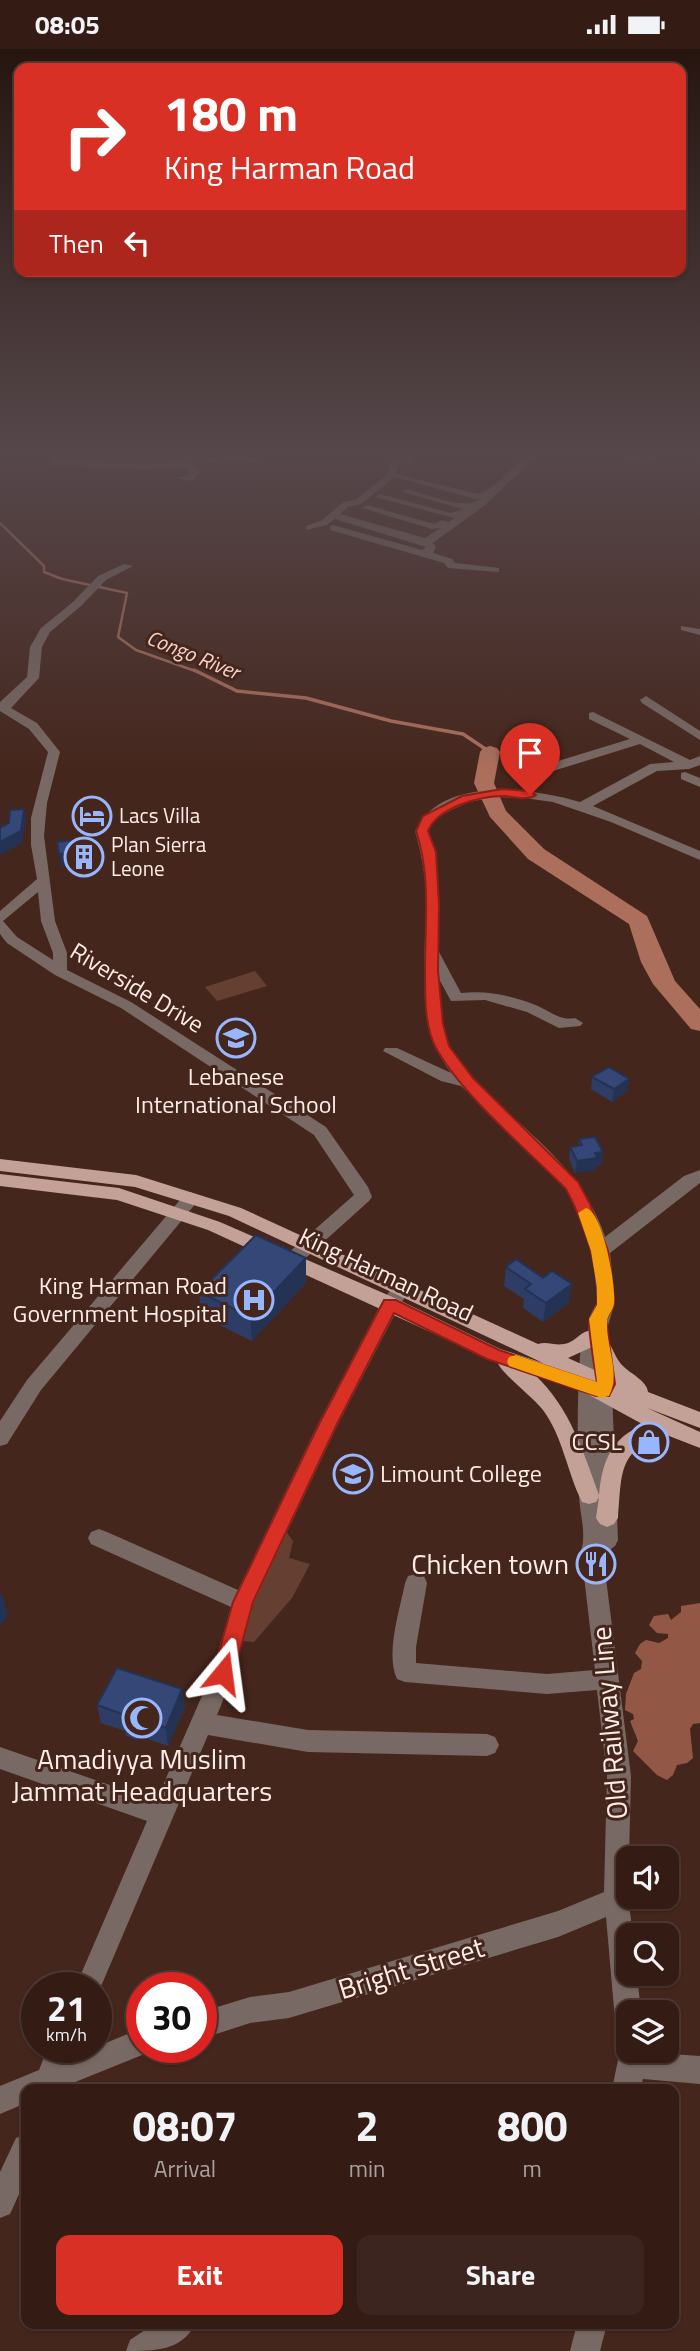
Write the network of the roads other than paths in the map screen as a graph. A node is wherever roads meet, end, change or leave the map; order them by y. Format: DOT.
graph roads {
  1 [pos="442,559"];
  2 [pos="128,566"];
  3 [pos="495,570"];
  4 [pos="685,628"];
  5 [pos="700,632"];
  6 [pos="646,700"];
  7 [pos="2,707"];
  8 [pos="593,716"];
  9 [pos="700,736"];
  10 [pos="641,740"];
  11 [pos="691,767"];
  12 [pos="549,768"];
  13 [pos="700,783"];
  14 [pos="581,807"];
  15 [pos="700,856"];
  16 [pos="44,880"];
  17 [pos="0,918"];
  18 [pos="0,925"];
  19 [pos="431,951"];
  20 [pos="60,972"];
  21 [pos="575,1023"];
  22 [pos="391,1051"];
  23 [pos="468,1081"];
  24 [pos="0,1165"];
  25 [pos="700,1176"];
  26 [pos="0,1180"];
  27 [pos="186,1205"];
  28 [pos="308,1246"];
  29 [pos="600,1251"];
  30 [pos="293,1259"];
  31 [pos="396,1296"];
  32 [pos="595,1338"];
  33 [pos="516,1341"];
  34 [pos="493,1354"];
  35 [pos="596,1384"];
  36 [pos="665,1417"];
  37 [pos="700,1420"];
  38 [pos="0,1439"];
  39 [pos="700,1440"];
  40 [pos="589,1496"];
  41 [pos="607,1518"];
  42 [pos="99,1538"];
  43 [pos="592,1551"];
  44 [pos="416,1583"];
  45 [pos="243,1602"];
  46 [pos="608,1679"];
  47 [pos="203,1723"];
  48 [pos="488,1745"];
  49 [pos="0,1758"];
  50 [pos="161,1814"];
  51 [pos="618,1846"];
  52 [pos="616,1899"];
  53 [pos="618,1909"];
  54 [pos="95,1972"];
  55 [pos="626,2000"];
  56 [pos="217,2021"];
  57 [pos="126,2048"];
  58 [pos="56,2063"];
  59 [pos="630,2068"];
  60 [pos="700,2070"];
  61 [pos="47,2084"];
  62 [pos="21,2092"];
  63 [pos="0,2099"];
  64 [pos="21,2159"];
  65 [pos="0,2204"];
  66 [pos="173,2329"];
  67 [pos="592,2329"];
  68 [pos="141,2351"];
  69 [pos="585,2351"];
  1 -- 3 [label="street"];
  2 -- 7 [label="street"];
  4 -- 5 [label="street"];
  6 -- 9 [label="street"];
  7 -- 16 [label="street"];
  8 -- 10 [label="street"];
  10 -- 11 [label="street"];
  10 -- 12 [label="street"];
  11 -- 13 [label="street"];
  11 -- 14 [label="street"];
  14 -- 15 [label="street, Old Railway Line"];
  14 -- 19 [label="street, Old Railway Line"];
  16 -- 17 [label="street"];
  16 -- 20 [label="street"];
  18 -- 20 [label="street, Riverside Drive"];
  19 -- 21 [label="street"];
  19 -- 23 [label="street, Old Railway Line"];
  20 -- 28 [label="street, Riverside Drive"];
  22 -- 23 [label="street"];
  23 -- 29 [label="street, Old Railway Line"];
  24 -- 27 [label="main road, King Harman Road"];
  25 -- 29 [label="street"];
  26 -- 27 [label="main road, King Harman Road"];
  27 -- 28 [label="main road, King Harman Road"];
  27 -- 30 [label="main road, King Harman Road"];
  27 -- 38 [label="street"];
  28 -- 30 [label="street, Riverside Drive"];
  28 -- 31 [label="main road, King Harman Road"];
  29 -- 32 [label="street, Old Railway Line"];
  30 -- 31 [label="main road, King Harman Road"];
  31 -- 33 [label="main road, King Harman Road"];
  31 -- 34 [label="main road, King Harman Road"];
  31 -- 45 [label="street"];
  32 -- 33 [label="main road"];
  32 -- 35 [label="street, Old Railway Line"];
  32 -- 36 [label="main road"];
  33 -- 35 [label="main road, King Harman Road"];
  34 -- 35 [label="main road, King Harman Road"];
  34 -- 40 [label="main road"];
  35 -- 36 [label="main road, King Harman Road"];
  35 -- 40 [label="street, Old Railway Line"];
  35 -- 41 [label="street, Old Railway Line"];
  36 -- 37 [label="main road, King Harman Road"];
  36 -- 39 [label="main road, King Harman Road"];
  36 -- 41 [label="main road"];
  40 -- 43 [label="street, Old Railway Line"];
  41 -- 43 [label="street, Old Railway Line"];
  42 -- 45 [label="street"];
  43 -- 46 [label="street, Old Railway Line"];
  44 -- 46 [label="street"];
  45 -- 47 [label="street"];
  46 -- 51 [label="street, Old Railway Line"];
  47 -- 48 [label="street"];
  47 -- 50 [label="street"];
  49 -- 50 [label="street"];
  50 -- 54 [label="street"];
  52 -- 56 [label="street, Bright Street"];
  53 -- 55 [label="street, Old Railway Line"];
  57 -- 61 [label="street"];
  58 -- 61 [label="street"];
  59 -- 60 [label="street"];
  62 -- 63 [label="street"];
  64 -- 65 [label="street"];
  66 -- 68 [label="street"];
  67 -- 69 [label="street"];
}
